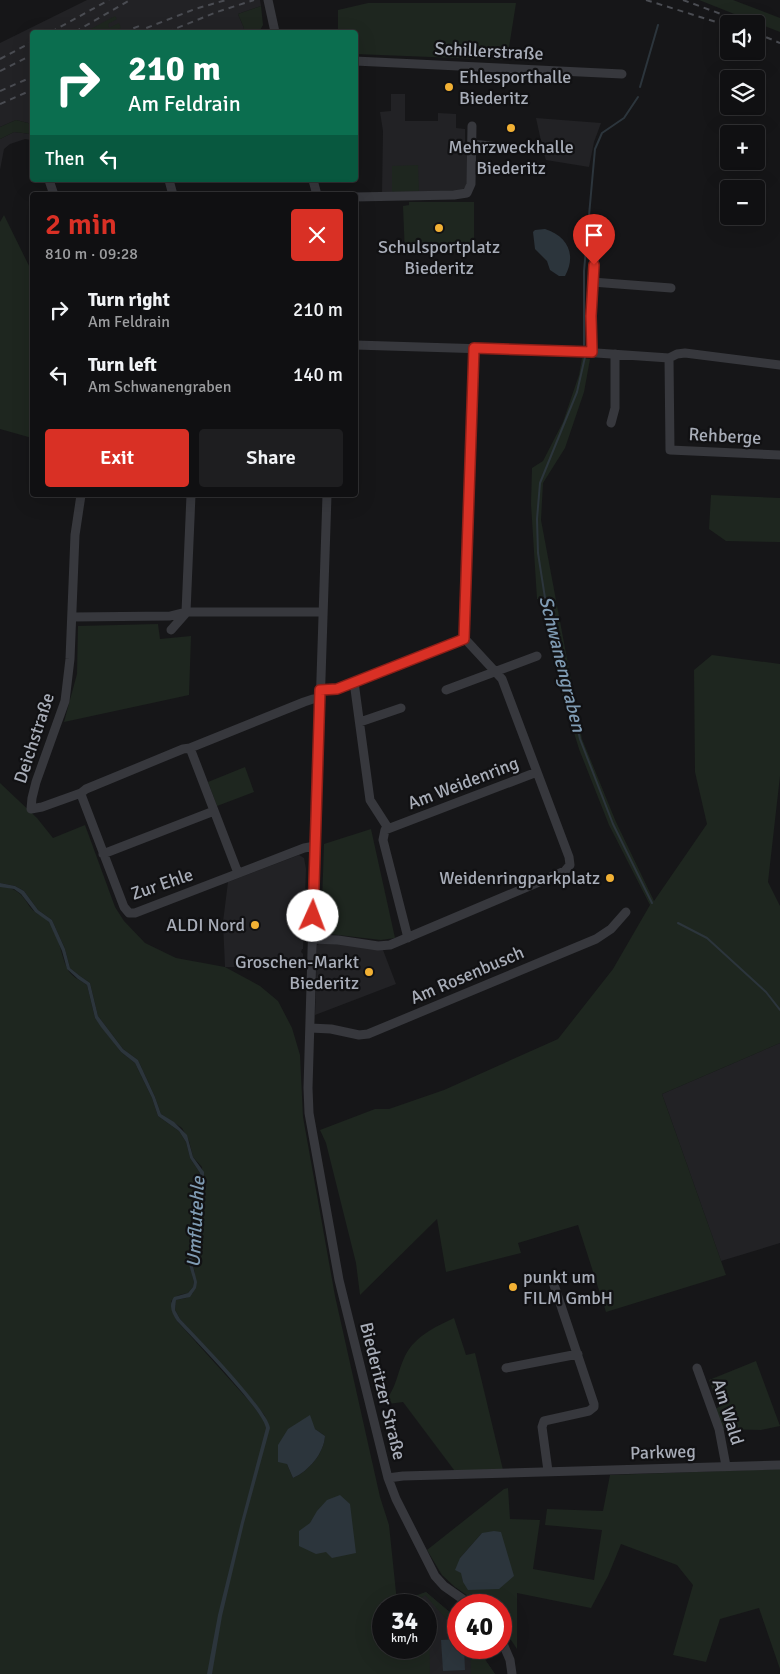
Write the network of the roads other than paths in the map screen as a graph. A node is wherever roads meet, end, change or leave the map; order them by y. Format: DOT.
graph roads {
  1 [pos="268,0"];
  2 [pos="274,30"];
  3 [pos="358,61"];
  4 [pos="622,74"];
  5 [pos="472,126"];
  6 [pos="472,144"];
  7 [pos="534,149"];
  8 [pos="358,197"];
  9 [pos="595,249"];
  10 [pos="592,282"];
  11 [pos="671,288"];
  12 [pos="358,345"];
  13 [pos="474,348"];
  14 [pos="592,352"];
  15 [pos="615,354"];
  16 [pos="669,358"];
  17 [pos="780,366"];
  18 [pos="611,423"];
  19 [pos="780,455"];
  20 [pos="80,497"];
  21 [pos="191,497"];
  22 [pos="327,497"];
  23 [pos="186,612"];
  24 [pos="323,612"];
  25 [pos="72,616"];
  26 [pos="171,630"];
  27 [pos="464,639"];
  28 [pos="537,656"];
  29 [pos="496,671"];
  30 [pos="354,682"];
  31 [pos="446,690"];
  32 [pos="320,695"];
  33 [pos="401,708"];
  34 [pos="360,722"];
  35 [pos="190,748"];
  36 [pos="537,772"];
  37 [pos="81,793"];
  38 [pos="214,811"];
  39 [pos="388,828"];
  40 [pos="316,846"];
  41 [pos="103,854"];
  42 [pos="238,873"];
  43 [pos="626,912"];
  44 [pos="408,938"];
  45 [pos="312,939"];
  46 [pos="310,1028"];
  47 [pos="552,1279"];
  48 [pos="578,1354"];
  49 [pos="506,1368"];
  50 [pos="697,1368"];
  51 [pos="780,1465"];
  52 [pos="726,1466"];
  53 [pos="548,1471"];
  54 [pos="388,1478"];
  55 [pos="455,1594"];
  56 [pos="508,1659"];
  57 [pos="512,1674"];
  1 -- 2 [label="street"];
  3 -- 4 [label="street, Schillerstraße"];
  5 -- 6 [label="street"];
  6 -- 7 [label="street"];
  6 -- 8 [label="street"];
  9 -- 10 [label="street"];
  10 -- 11 [label="street"];
  10 -- 14 [label="street"];
  12 -- 13 [label="street"];
  13 -- 14 [label="street"];
  13 -- 27 [label="street"];
  14 -- 15 [label="street"];
  15 -- 16 [label="street"];
  15 -- 18 [label="street"];
  16 -- 17 [label="street"];
  16 -- 19 [label="street, Rehberge"];
  20 -- 25 [label="street, Deichstraße"];
  21 -- 23 [label="street"];
  22 -- 24 [label="street, Biederitzer Straße"];
  23 -- 24 [label="street"];
  23 -- 25 [label="street"];
  23 -- 26 [label="street"];
  24 -- 32 [label="street, Biederitzer Straße"];
  25 -- 37 [label="street, Deichstraße"];
  27 -- 29 [label="street"];
  27 -- 30 [label="street"];
  28 -- 29 [label="street"];
  29 -- 31 [label="street"];
  29 -- 36 [label="street"];
  30 -- 32 [label="street"];
  30 -- 34 [label="street"];
  32 -- 35 [label="street"];
  32 -- 40 [label="street, Biederitzer Straße"];
  33 -- 34 [label="street"];
  34 -- 39 [label="street"];
  35 -- 37 [label="street"];
  35 -- 38 [label="street"];
  36 -- 39 [label="street, Am Weidenring"];
  36 -- 44 [label="street, Am Weidenring"];
  37 -- 41 [label="street, Zur Ehle"];
  38 -- 41 [label="street"];
  38 -- 42 [label="street"];
  39 -- 44 [label="street"];
  40 -- 42 [label="street, Zur Ehle"];
  40 -- 45 [label="street, Biederitzer Straße"];
  41 -- 42 [label="street, Zur Ehle"];
  43 -- 46 [label="street, Am Rosenbusch"];
  44 -- 45 [label="street, Am Weidenring"];
  45 -- 46 [label="street, Biederitzer Straße"];
  46 -- 54 [label="street, Biederitzer Straße"];
  47 -- 48 [label="street"];
  48 -- 49 [label="street"];
  48 -- 53 [label="street"];
  50 -- 52 [label="street, Am Wald"];
  51 -- 52 [label="street, Parkweg"];
  52 -- 53 [label="street, Parkweg"];
  53 -- 54 [label="street, Parkweg"];
  54 -- 55 [label="street, Biederitzer Straße"];
  56 -- 57 [label="street"];
}
